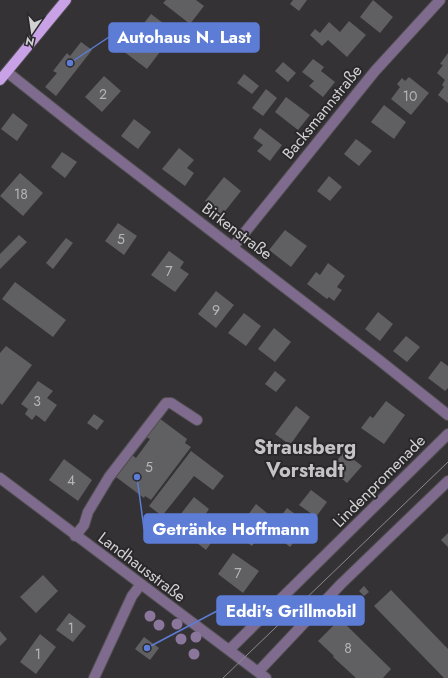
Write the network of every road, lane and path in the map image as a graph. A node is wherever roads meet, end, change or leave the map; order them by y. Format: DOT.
graph roads {
  1 [pos="66,0"];
  2 [pos="440,0"];
  3 [pos="7,72"];
  4 [pos="0,80"];
  5 [pos="233,247"];
  6 [pos="448,415"];
  7 [pos="197,420"];
  8 [pos="448,434"];
  9 [pos="0,478"];
  10 [pos="448,481"];
  11 [pos="75,536"];
  12 [pos="140,584"];
  13 [pos="229,650"];
  14 [pos="262,675"];
  15 [pos="94,678"];
  1 -- 3 [label="main road"];
  2 -- 5 [label="street, Backsmannstraße"];
  3 -- 4 [label="main road"];
  3 -- 5 [label="street, Birkenstraße"];
  5 -- 6 [label="street, Birkenstraße"];
  7 -- 11 [label="street"];
  8 -- 13 [label="street, Lindenpromenade"];
  9 -- 11 [label="street, Landhausstraße"];
  10 -- 14 [label="street"];
  11 -- 12 [label="street, Landhausstraße"];
  12 -- 13 [label="street, Landhausstraße"];
  12 -- 15 [label="street"];
  13 -- 14 [label="street, Landhausstraße"];
}
